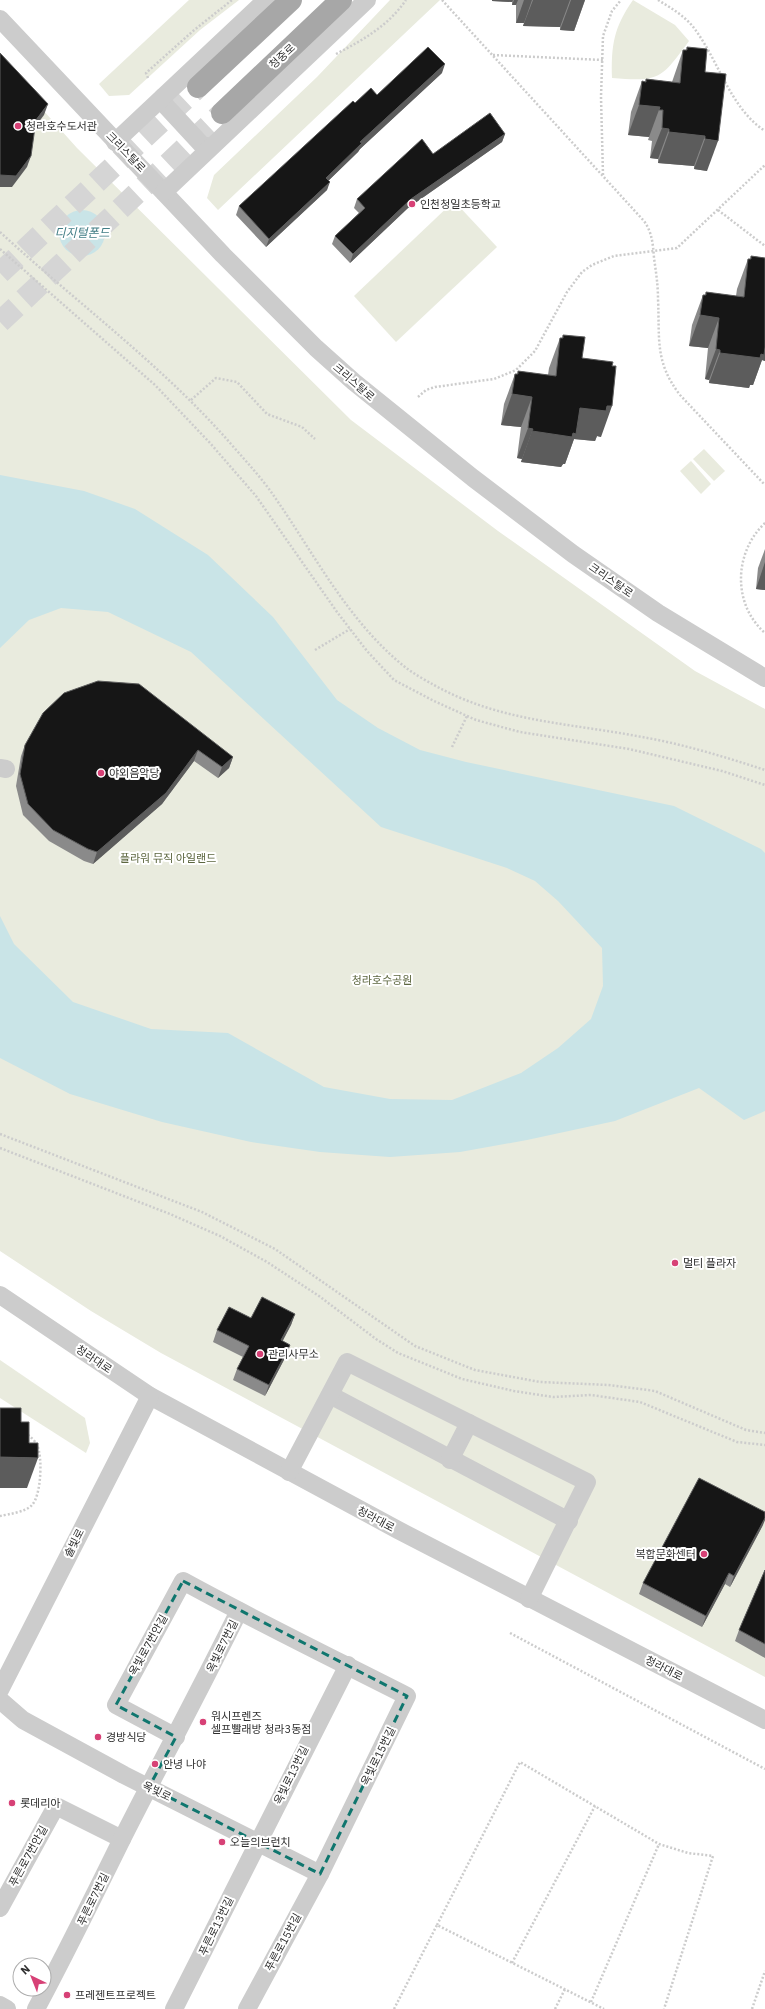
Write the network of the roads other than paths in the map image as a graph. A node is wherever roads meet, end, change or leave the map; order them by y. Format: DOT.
graph roads {
  1 [pos="266,0"];
  2 [pos="291,0"];
  3 [pos="341,0"];
  4 [pos="367,0"];
  5 [pos="0,19"];
  6 [pos="198,87"];
  7 [pos="163,97"];
  8 [pos="222,113"];
  9 [pos="115,142"];
  10 [pos="211,147"];
  11 [pos="164,192"];
  12 [pos="765,678"];
  13 [pos="0,1295"];
  14 [pos="330,1395"];
  15 [pos="150,1396"];
  16 [pos="469,1423"];
  17 [pos="450,1460"];
  18 [pos="289,1472"];
  19 [pos="569,1521"];
  20 [pos="529,1599"];
  21 [pos="239,1612"];
  22 [pos="348,1665"];
  23 [pos="0,1690"];
  24 [pos="0,1700"];
  25 [pos="765,1720"];
  26 [pos="176,1737"];
  27 [pos="149,1787"];
  28 [pos="122,1839"];
  29 [pos="258,1843"];
  30 [pos="320,1874"];
  31 [pos="0,1908"];
  32 [pos="0,2005"];
  33 [pos="7,2009"];
  34 [pos="36,2009"];
  35 [pos="174,2009"];
  36 [pos="247,2009"];
  1 -- 7 [label="street"];
  2 -- 6 [label="main road"];
  3 -- 8 [label="main road, 청중로"];
  4 -- 10 [label="street"];
  5 -- 9 [label="street, 크리스탈로"];
  7 -- 9 [label="street"];
  7 -- 10 [label="street"];
  9 -- 11 [label="street, 크리스탈로"];
  10 -- 11 [label="street"];
  11 -- 12 [label="street, 크리스탈로"];
  13 -- 15 [label="street, 청라대로"];
  14 -- 16 [label="street"];
  14 -- 17 [label="street"];
  14 -- 18 [label="street"];
  15 -- 18 [label="street, 청라대로"];
  15 -- 23 [label="street, 솔빛로"];
  16 -- 17 [label="street"];
  16 -- 19 [label="street"];
  17 -- 19 [label="street"];
  18 -- 20 [label="street, 청라대로"];
  19 -- 20 [label="street"];
  20 -- 25 [label="street, 청라대로"];
  21 -- 22 [label="street, 옥빛로7번길"];
  21 -- 26 [label="street, 옥빛로7번길"];
  21 -- 26 [label="street, 옥빛로7번안길"];
  22 -- 29 [label="street, 옥빛로13번길"];
  22 -- 30 [label="street, 옥빛로15번길"];
  24 -- 27 [label="street, 옥빛로"];
  26 -- 27 [label="street, 옥빛로7번길"];
  27 -- 28 [label="street, 푸른로7번길"];
  27 -- 29 [label="street, 옥빛로"];
  28 -- 31 [label="street, 푸른로7번안길"];
  28 -- 34 [label="street, 푸른로7번길"];
  29 -- 30 [label="street, 옥빛로"];
  29 -- 35 [label="street, 푸른로13번길"];
  30 -- 36 [label="street, 푸른로15번길"];
  32 -- 33 [label="street"];
}
